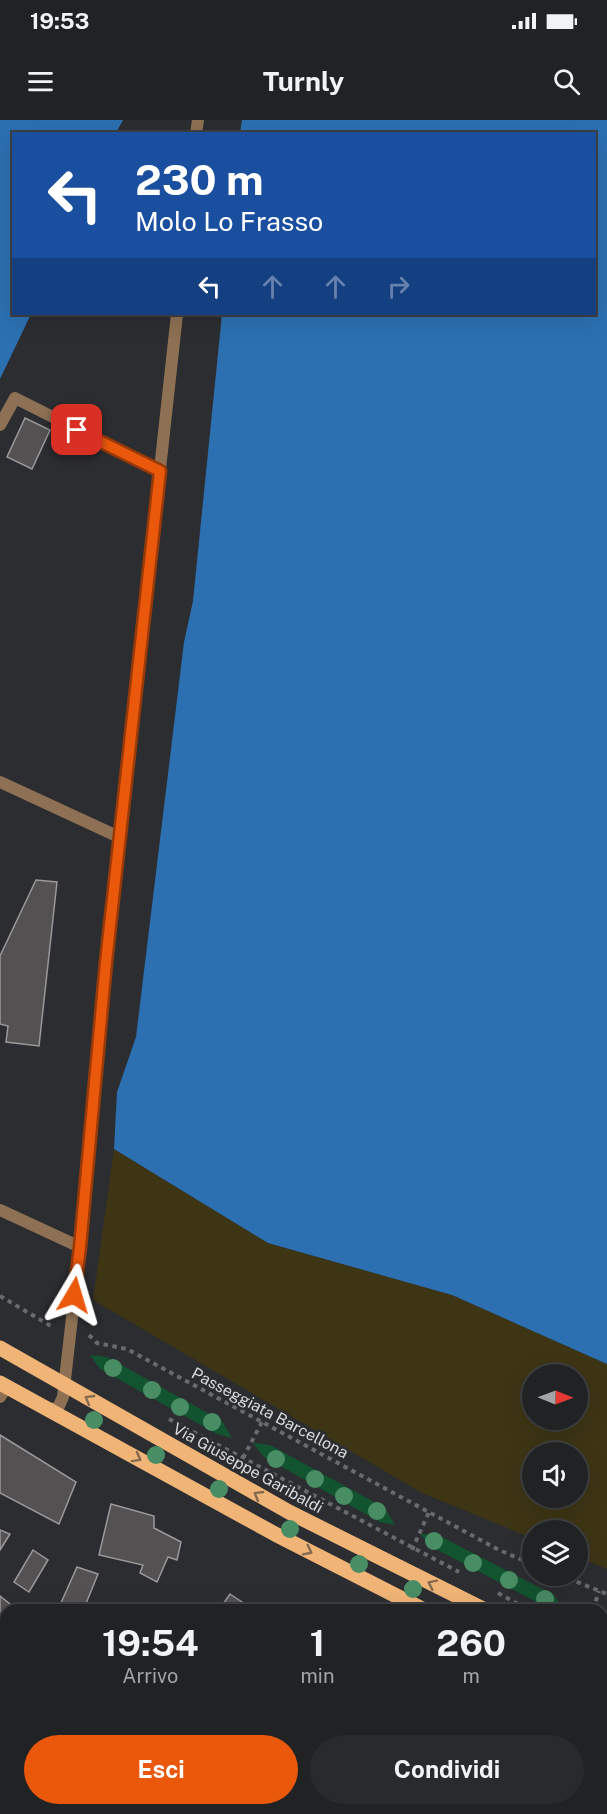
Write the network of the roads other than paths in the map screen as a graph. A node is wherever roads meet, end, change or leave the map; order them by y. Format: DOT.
graph roads {
  1 [pos="177,315"];
  2 [pos="0,426"];
  3 [pos="160,471"];
  4 [pos="0,782"];
  5 [pos="119,837"];
  6 [pos="0,1210"];
  7 [pos="80,1247"];
  8 [pos="0,1348"];
  9 [pos="64,1385"];
  10 [pos="2,1389"];
  11 [pos="49,1409"];
  12 [pos="412,1604"];
  13 [pos="472,1604"];
  1 -- 3 [label="street"];
  2 -- 3 [label="street"];
  3 -- 5 [label="street"];
  4 -- 5 [label="street"];
  5 -- 7 [label="street"];
  6 -- 7 [label="street"];
  7 -- 9 [label="street"];
  8 -- 9 [label="main road, Via Giuseppe Garibaldi"];
  9 -- 11 [label="street"];
  13 -- 9 [label="main road, Via Giuseppe Garibaldi, one-way"];
  10 -- 11 [label="main road"];
  11 -- 12 [label="main road, one-way"];
}
